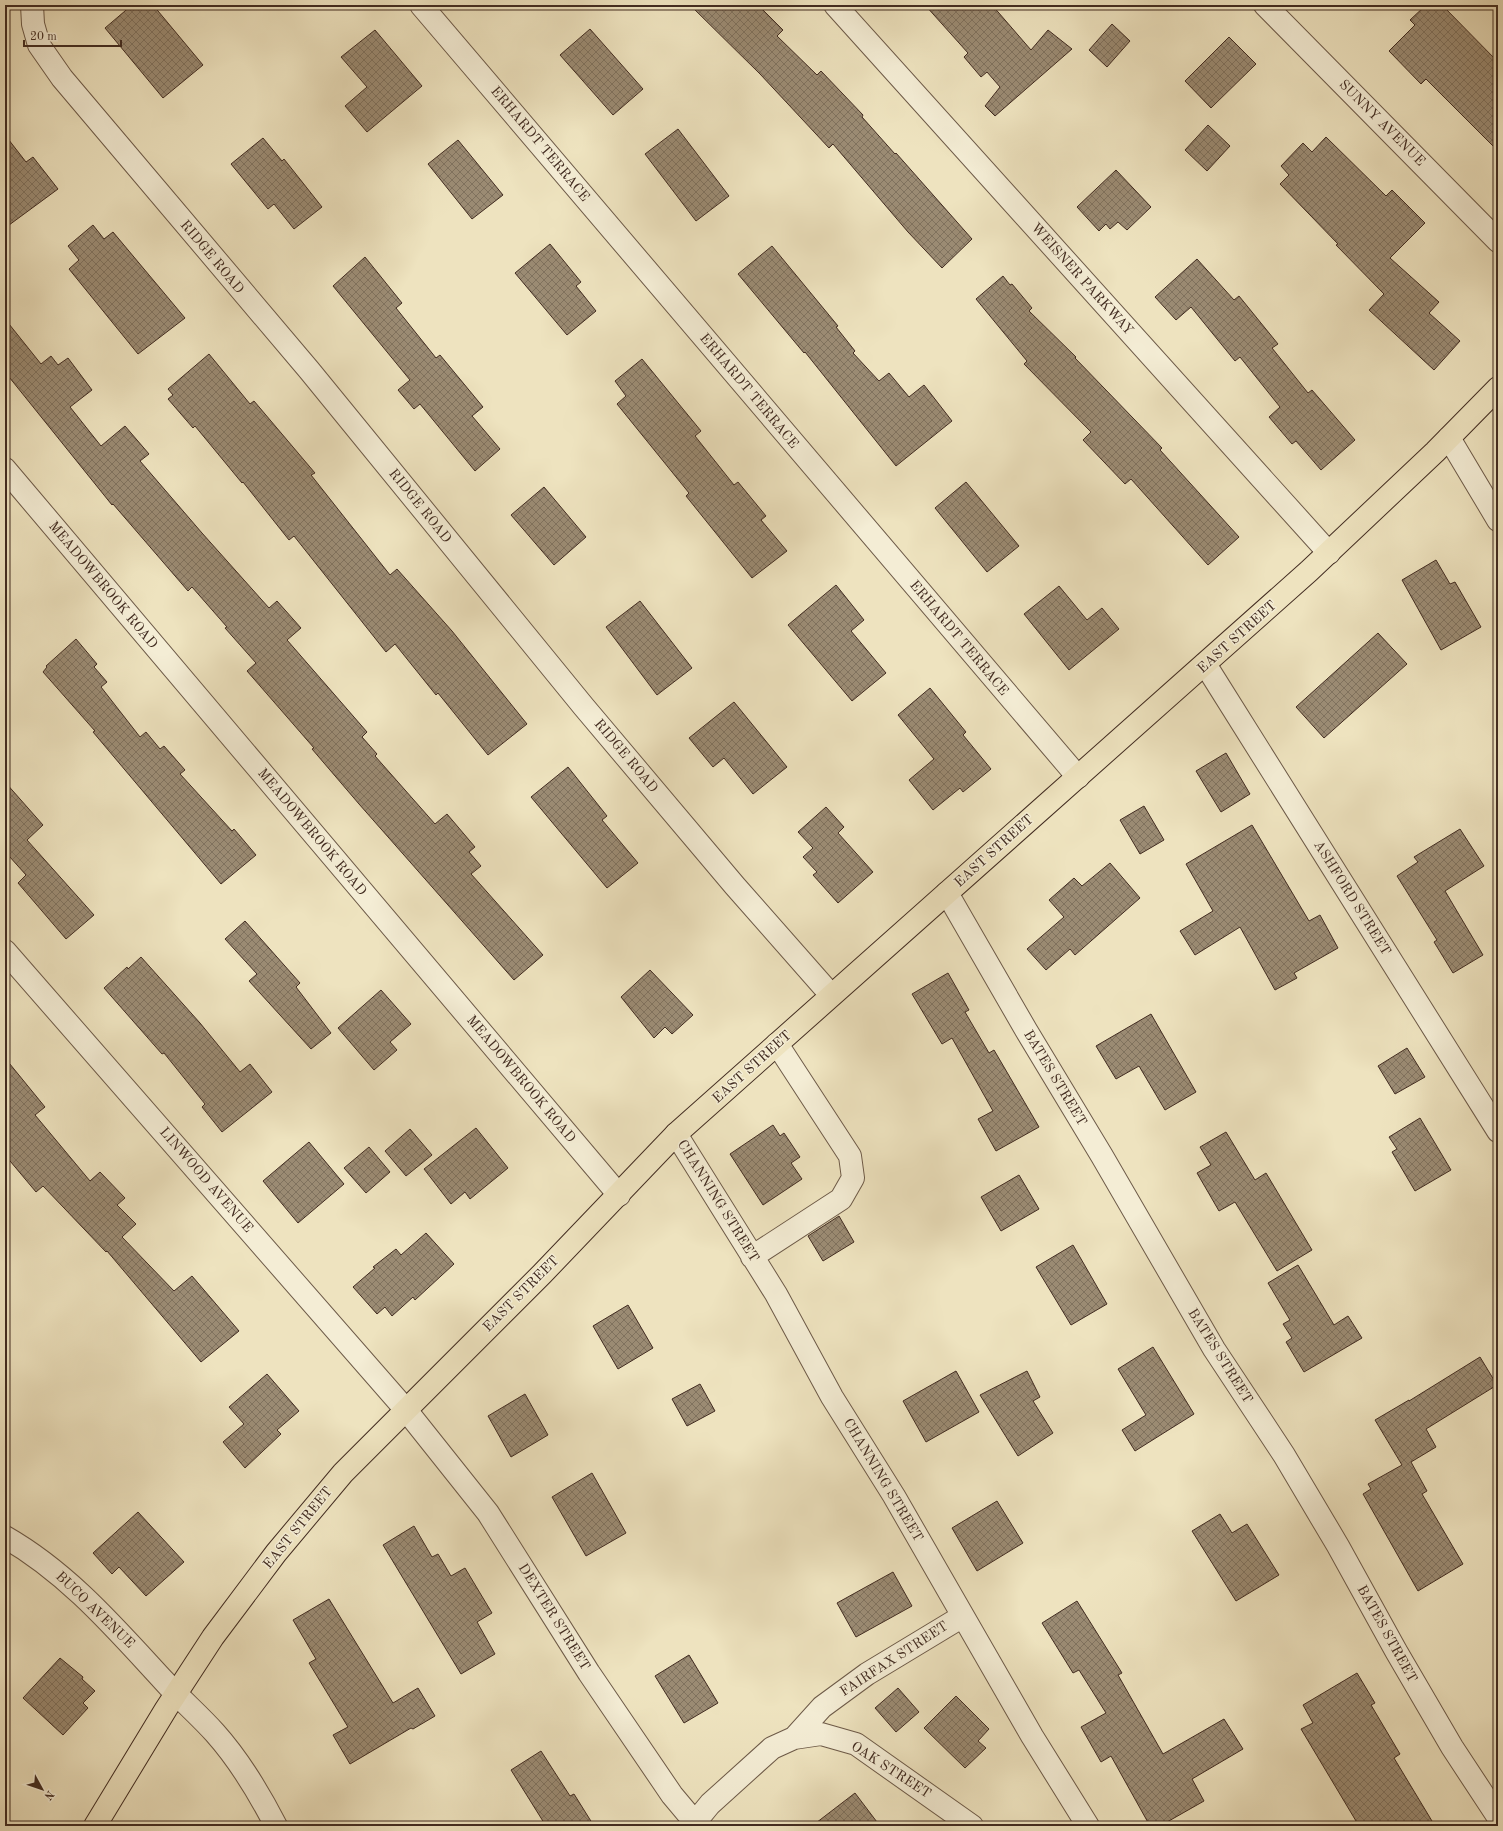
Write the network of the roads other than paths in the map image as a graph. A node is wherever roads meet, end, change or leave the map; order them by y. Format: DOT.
graph roads {
  1 [pos="32,5"];
  2 [pos="421,5"];
  3 [pos="835,5"];
  4 [pos="1265,5"];
  5 [pos="1498,241"];
  6 [pos="1498,388"];
  7 [pos="1449,438"];
  8 [pos="5,469"];
  9 [pos="1498,520"];
  10 [pos="1329,553"];
  11 [pos="1205,664"];
  12 [pos="1078,777"];
  13 [pos="947,893"];
  14 [pos="5,951"];
  15 [pos="831,995"];
  16 [pos="777,1044"];
  17 [pos="1498,1131"];
  18 [pos="676,1134"];
  19 [pos="619,1195"];
  20 [pos="752,1257"];
  21 [pos="406,1410"];
  22 [pos="5,1537"];
  23 [pos="963,1616"];
  24 [pos="176,1694"];
  25 [pos="794,1738"];
  26 [pos="1498,1817"];
  27 [pos="695,1825"];
  28 [pos="95,1826"];
  29 [pos="276,1826"];
  30 [pos="972,1826"];
  31 [pos="1088,1826"];
  1 -- 15 [label="street, RIDGE ROAD"];
  2 -- 12 [label="street, ERHARDT TERRACE"];
  3 -- 10 [label="street, WEISNER PARKWAY"];
  4 -- 5 [label="street, SUNNY AVENUE"];
  6 -- 7 [label="main road, EAST STREET"];
  7 -- 9 [label="street"];
  7 -- 10 [label="main road, EAST STREET"];
  8 -- 19 [label="street, MEADOWBROOK ROAD"];
  10 -- 11 [label="main road, EAST STREET"];
  11 -- 12 [label="main road, EAST STREET"];
  11 -- 17 [label="street, ASHFORD STREET"];
  12 -- 13 [label="main road, EAST STREET"];
  13 -- 15 [label="main road, EAST STREET"];
  13 -- 26 [label="street, BATES STREET"];
  14 -- 21 [label="street, LINWOOD AVENUE"];
  15 -- 16 [label="main road, EAST STREET"];
  16 -- 18 [label="main road, EAST STREET"];
  16 -- 20 [label="street"];
  18 -- 19 [label="main road, EAST STREET"];
  18 -- 20 [label="street, CHANNING STREET"];
  19 -- 21 [label="main road, EAST STREET"];
  20 -- 23 [label="street, CHANNING STREET"];
  21 -- 24 [label="main road, EAST STREET"];
  21 -- 27 [label="street, DEXTER STREET"];
  22 -- 24 [label="street, BUCO AVENUE"];
  23 -- 25 [label="street, FAIRFAX STREET"];
  23 -- 31 [label="street, CHANNING STREET"];
  24 -- 28 [label="main road, EAST STREET"];
  24 -- 29 [label="street, BUCO AVENUE"];
  25 -- 27 [label="street, OAK STREET"];
  25 -- 30 [label="street, OAK STREET"];
}
